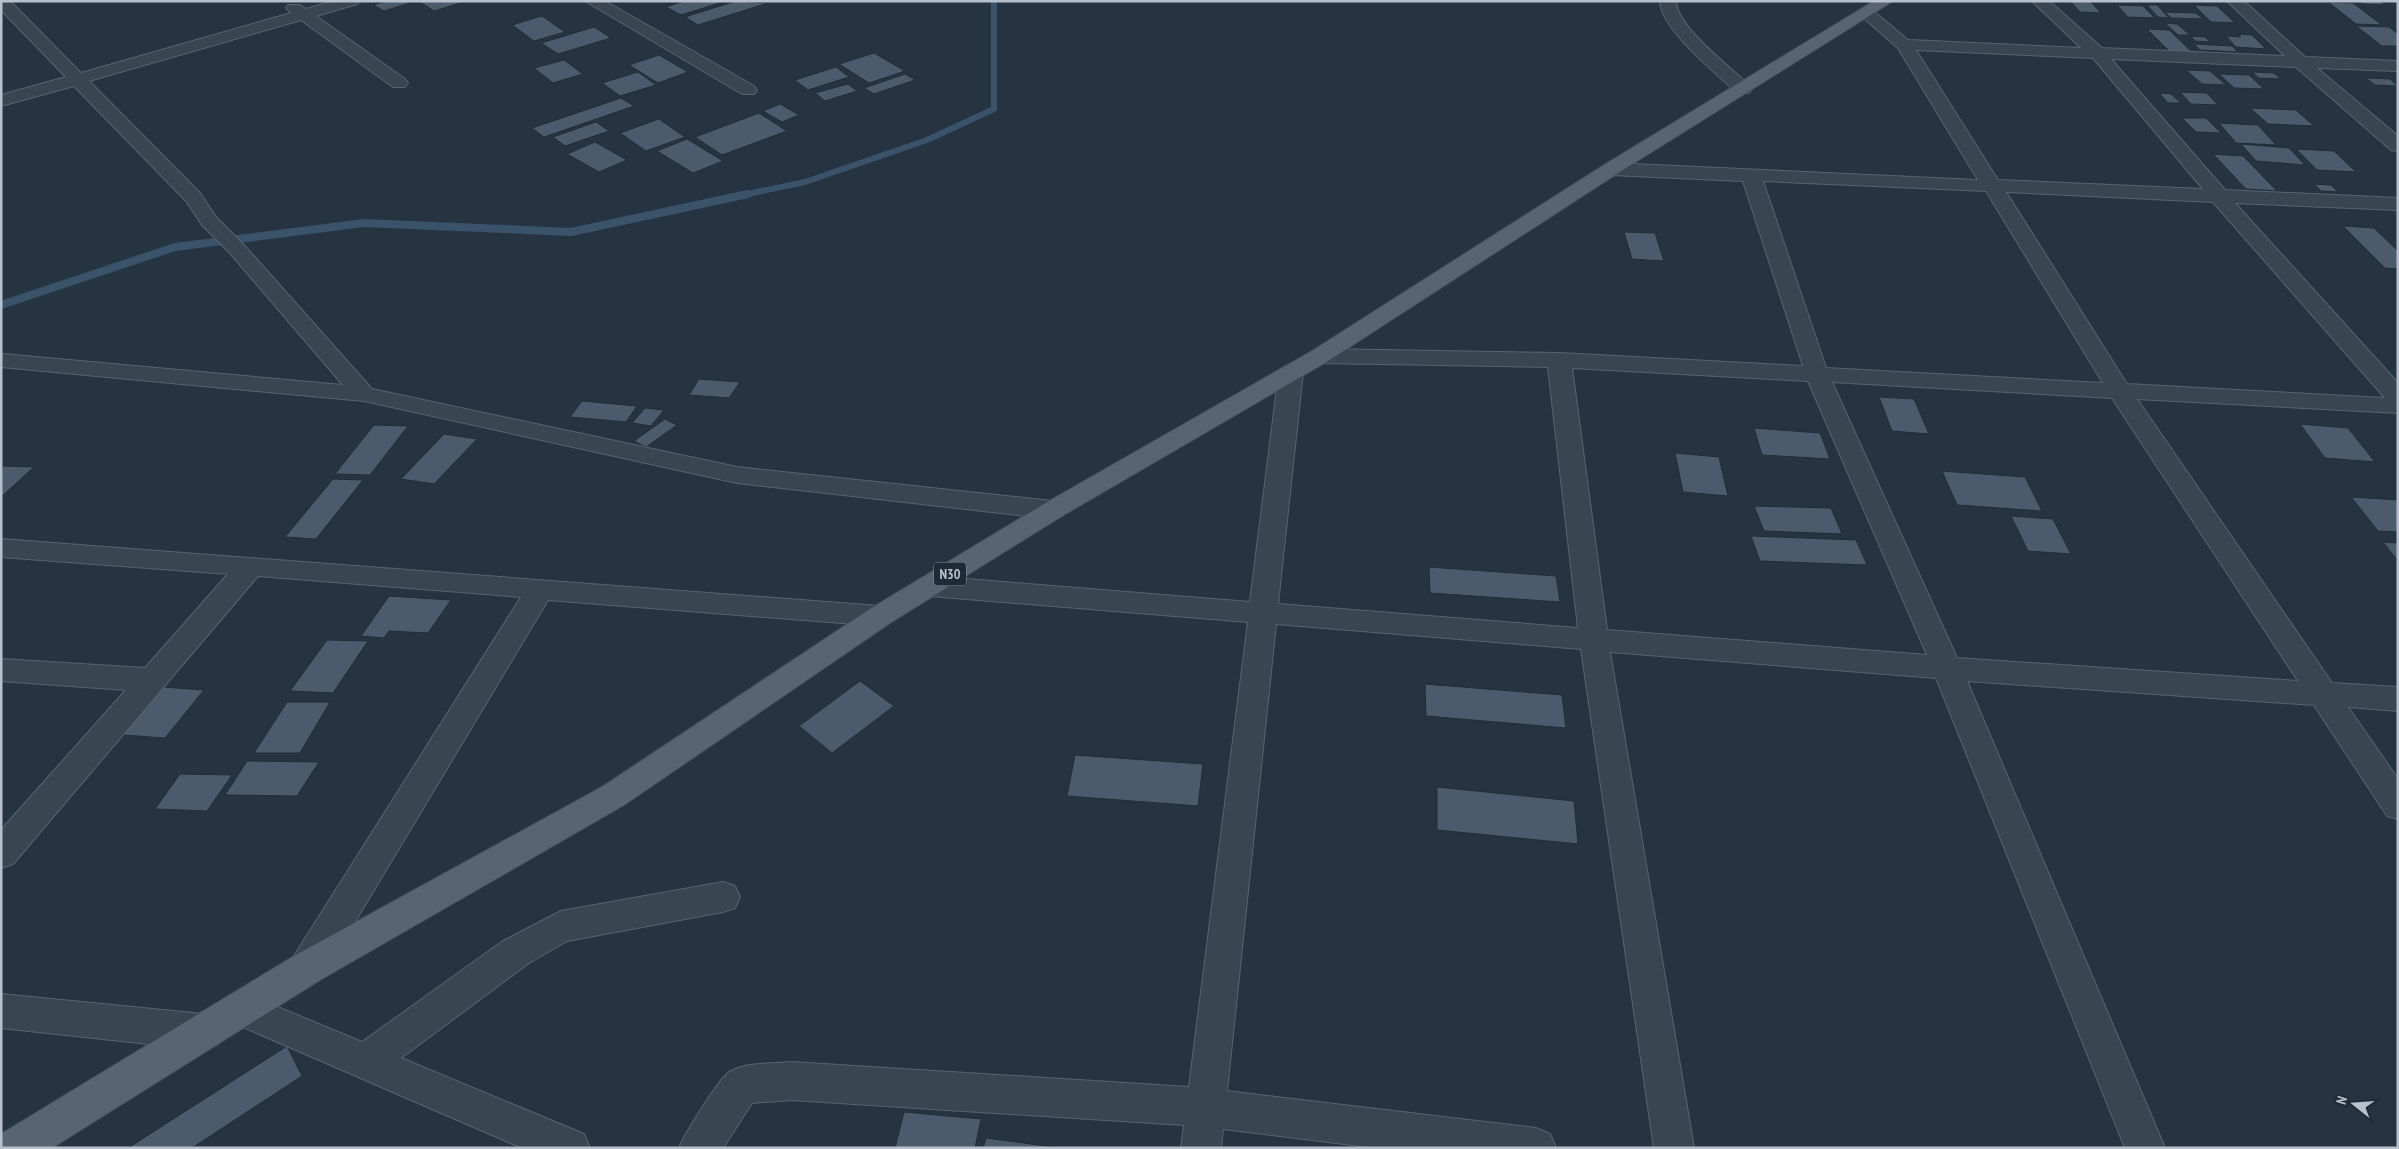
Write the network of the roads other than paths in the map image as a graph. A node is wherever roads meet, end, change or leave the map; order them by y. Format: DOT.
graph roads {
  1 [pos="1,1"];
  2 [pos="286,1"];
  3 [pos="352,1"];
  4 [pos="593,1"];
  5 [pos="1668,1"];
  6 [pos="2040,1"];
  7 [pos="2235,1"];
  8 [pos="1876,7"];
  9 [pos="305,15"];
  10 [pos="1904,45"];
  11 [pos="2098,54"];
  12 [pos="2302,63"];
  13 [pos="2398,66"];
  14 [pos="77,81"];
  15 [pos="399,82"];
  16 [pos="1743,89"];
  17 [pos="748,90"];
  18 [pos="1,101"];
  19 [pos="2398,146"];
  20 [pos="1611,169"];
  21 [pos="1751,175"];
  22 [pos="1992,186"];
  23 [pos="2218,195"];
  24 [pos="2398,204"];
  25 [pos="1320,356"];
  26 [pos="1559,360"];
  27 [pos="3,362"];
  28 [pos="1291,372"];
  29 [pos="1817,376"];
  30 [pos="2120,391"];
  31 [pos="364,394"];
  32 [pos="2398,398"];
  33 [pos="2398,406"];
  34 [pos="1053,510"];
  35 [pos="1,548"];
  36 [pos="251,566"];
  37 [pos="930,586"];
  38 [pos="540,590"];
  39 [pos="1263,613"];
  40 [pos="880,616"];
  41 [pos="1594,640"];
  42 [pos="1947,668"];
  43 [pos="1,670"];
  44 [pos="151,680"];
  45 [pos="2323,694"];
  46 [pos="2398,699"];
  47 [pos="2398,806"];
  48 [pos="1,854"];
  49 [pos="723,897"];
  50 [pos="307,968"];
  51 [pos="242,1009"];
  52 [pos="1,1011"];
  53 [pos="204,1032"];
  54 [pos="365,1062"];
  55 [pos="1204,1107"];
  56 [pos="16,1148"];
  57 [pos="570,1148"];
  58 [pos="699,1148"];
  59 [pos="1201,1148"];
  60 [pos="1536,1148"];
  61 [pos="1674,1148"];
  62 [pos="2145,1148"];
  1 -- 14 [label="street"];
  2 -- 9 [label="street"];
  3 -- 9 [label="street"];
  4 -- 17 [label="street"];
  5 -- 16 [label="street"];
  6 -- 11 [label="street"];
  7 -- 12 [label="street"];
  8 -- 10 [label="street"];
  8 -- 16 [label="main road, N30"];
  9 -- 14 [label="street"];
  9 -- 15 [label="street"];
  10 -- 11 [label="street"];
  10 -- 22 [label="street"];
  11 -- 12 [label="street"];
  11 -- 23 [label="street"];
  12 -- 13 [label="street"];
  12 -- 19 [label="street"];
  14 -- 18 [label="street"];
  14 -- 31 [label="street"];
  16 -- 20 [label="main road, N30"];
  20 -- 21 [label="street"];
  20 -- 25 [label="main road, N30"];
  21 -- 22 [label="street"];
  21 -- 29 [label="street"];
  22 -- 23 [label="street"];
  22 -- 30 [label="street"];
  23 -- 24 [label="street"];
  23 -- 32 [label="street"];
  25 -- 26 [label="street"];
  25 -- 28 [label="main road, N30"];
  26 -- 29 [label="street"];
  26 -- 41 [label="street"];
  27 -- 31 [label="street"];
  28 -- 34 [label="main road, N30"];
  28 -- 39 [label="street"];
  29 -- 30 [label="street"];
  29 -- 42 [label="street"];
  30 -- 33 [label="street"];
  30 -- 45 [label="street"];
  31 -- 34 [label="street"];
  34 -- 37 [label="main road, N30"];
  35 -- 36 [label="street"];
  36 -- 38 [label="street"];
  36 -- 44 [label="street"];
  37 -- 39 [label="street"];
  37 -- 40 [label="main road, N30"];
  38 -- 40 [label="street"];
  38 -- 50 [label="street"];
  39 -- 41 [label="street"];
  39 -- 55 [label="street"];
  40 -- 50 [label="main road, N30"];
  41 -- 42 [label="street"];
  41 -- 61 [label="street"];
  42 -- 45 [label="street"];
  42 -- 62 [label="street"];
  43 -- 44 [label="street"];
  44 -- 48 [label="street"];
  45 -- 46 [label="street"];
  45 -- 47 [label="street"];
  49 -- 54 [label="street"];
  50 -- 51 [label="main road, N30"];
  51 -- 53 [label="main road, N30"];
  51 -- 54 [label="street"];
  52 -- 53 [label="street"];
  53 -- 56 [label="main road, N30"];
  54 -- 57 [label="street"];
  55 -- 58 [label="street"];
  55 -- 59 [label="street"];
  55 -- 60 [label="street"];
}
